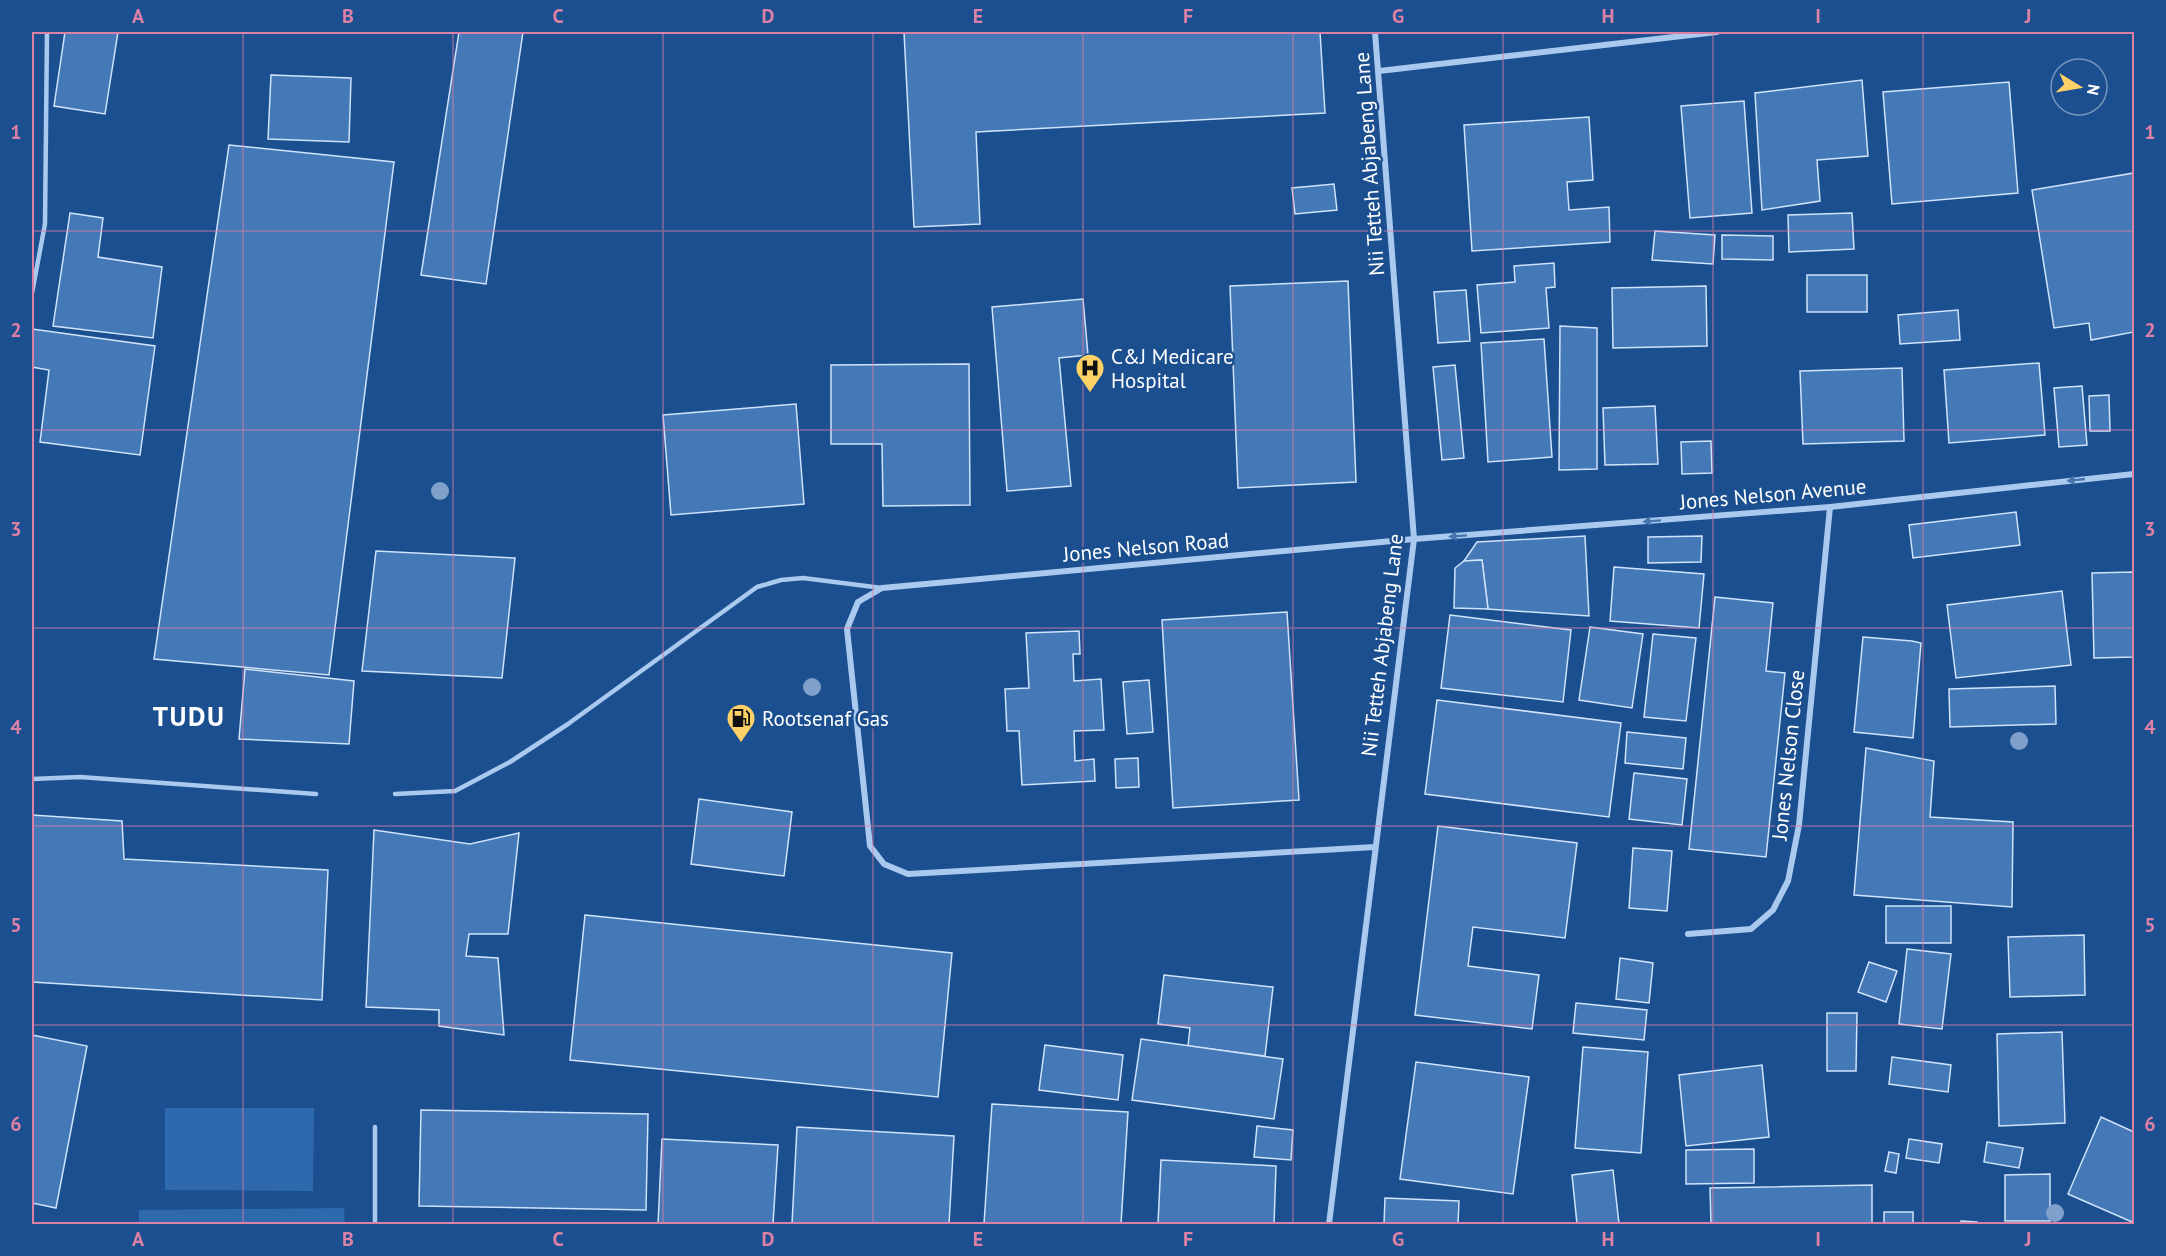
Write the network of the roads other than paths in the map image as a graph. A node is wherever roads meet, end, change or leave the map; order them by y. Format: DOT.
graph roads {
  1 [pos="47,32"];
  2 [pos="1375,32"];
  3 [pos="1717,32"];
  4 [pos="1379,70"];
  5 [pos="32,293"];
  6 [pos="2134,474"];
  7 [pos="1830,507"];
  8 [pos="1414,539"];
  9 [pos="882,588"];
  10 [pos="32,779"];
  11 [pos="316,794"];
  12 [pos="395,794"];
  13 [pos="1375,847"];
  14 [pos="1688,934"];
  15 [pos="375,1127"];
  16 [pos="375,1224"];
  17 [pos="1329,1224"];
  1 -- 5 [label="lane"];
  2 -- 4 [label="street, Nii Tetteh Abjabeng Lane"];
  3 -- 4 [label="street"];
  4 -- 8 [label="street, Nii Tetteh Abjabeng Lane"];
  6 -- 7 [label="street, Jones Nelson Avenue, one-way"];
  7 -- 8 [label="street, Jones Nelson Avenue, one-way"];
  7 -- 14 [label="street, Jones Nelson Close"];
  8 -- 9 [label="street, Jones Nelson Road"];
  8 -- 13 [label="street, Nii Tetteh Abjabeng Lane"];
  9 -- 12 [label="lane"];
  9 -- 13 [label="street"];
  10 -- 11 [label="lane"];
  13 -- 17 [label="street, Nii Tetteh Abjabeng Lane"];
  15 -- 16 [label="lane"];
}
